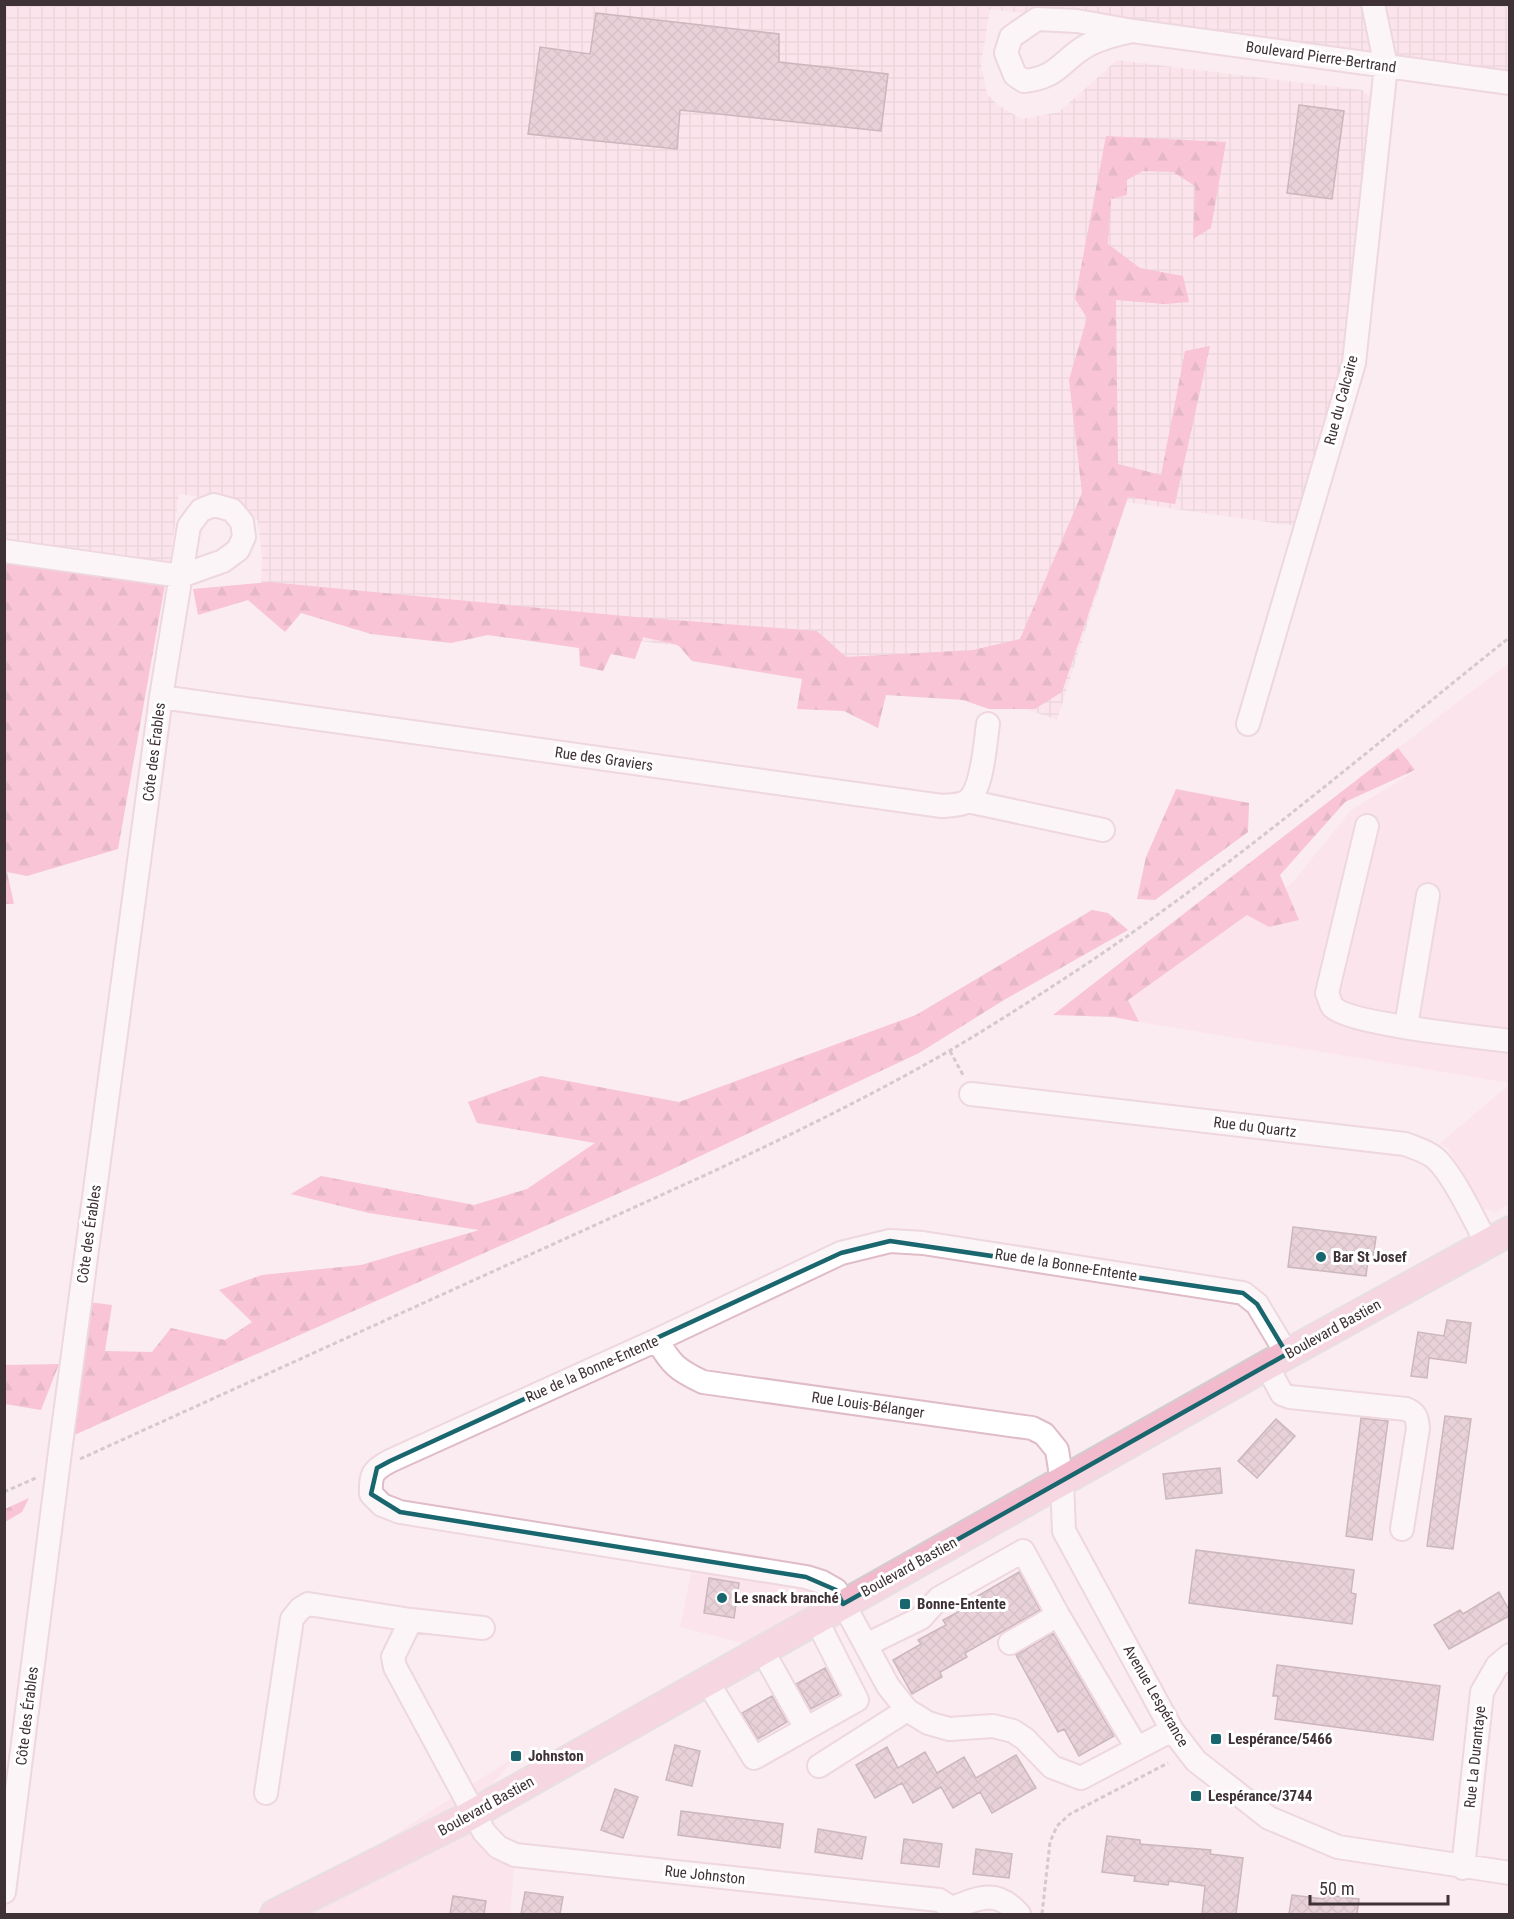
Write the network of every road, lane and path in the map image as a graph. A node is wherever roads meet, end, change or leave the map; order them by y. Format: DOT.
graph roads {
  1 [pos="1373,4"];
  2 [pos="1133,31"];
  3 [pos="1386,66"];
  4 [pos="1509,82"];
  5 [pos="4,551"];
  6 [pos="1509,637"];
  7 [pos="161,697"];
  8 [pos="988,724"];
  9 [pos="1248,724"];
  10 [pos="968,801"];
  11 [pos="1367,826"];
  12 [pos="1103,830"];
  13 [pos="1428,895"];
  14 [pos="1406,1026"];
  15 [pos="1509,1041"];
  16 [pos="950,1051"];
  17 [pos="967,1085"];
  18 [pos="1498,1238"];
  19 [pos="657,1340"];
  20 [pos="1277,1360"];
  21 [pos="78,1460"];
  22 [pos="39,1476"];
  23 [pos="1062,1482"];
  24 [pos="4,1492"];
  25 [pos="1402,1528"];
  26 [pos="843,1604"];
  27 [pos="1058,1615"];
  28 [pos="816,1619"];
  29 [pos="411,1620"];
  30 [pos="483,1628"];
  31 [pos="1010,1643"];
  32 [pos="866,1646"];
  33 [pos="762,1650"];
  34 [pos="1509,1655"];
  35 [pos="707,1682"];
  36 [pos="907,1710"];
  37 [pos="806,1728"];
  38 [pos="1172,1730"];
  39 [pos="1137,1748"];
  40 [pos="1168,1763"];
  41 [pos="819,1766"];
  42 [pos="266,1793"];
  43 [pos="474,1814"];
  44 [pos="6,1855"];
  45 [pos="1463,1868"];
  46 [pos="1509,1873"];
  47 [pos="4,1893"];
  48 [pos="952,1911"];
  49 [pos="275,1914"];
  50 [pos="1019,1914"];
  51 [pos="1042,1914"];
  1 -- 3 [label="street, Rue du Calcaire"];
  2 -- 2 [label="street, Boulevard Pierre-Bertrand"];
  2 -- 3 [label="street, Boulevard Pierre-Bertrand"];
  3 -- 4 [label="street, Boulevard Pierre-Bertrand"];
  3 -- 9 [label="street, Rue du Calcaire"];
  5 -- 7 [label="street, Côte des Érables"];
  6 -- 16 [label="path"];
  7 -- 10 [label="street, Rue des Graviers"];
  7 -- 44 [label="street, Côte des Érables"];
  8 -- 10 [label="street"];
  10 -- 12 [label="street"];
  11 -- 14 [label="street"];
  13 -- 14 [label="street"];
  14 -- 15 [label="street"];
  16 -- 17 [label="path"];
  16 -- 21 [label="path"];
  17 -- 18 [label="street, Rue du Quartz"];
  18 -- 20 [label="main road, Boulevard Bastien"];
  19 -- 20 [label="street, Rue de la Bonne-Entente"];
  19 -- 23 [label="street, Rue Louis-Bélanger"];
  19 -- 26 [label="street, Rue de la Bonne-Entente"];
  20 -- 23 [label="main road, Boulevard Bastien"];
  20 -- 25 [label="street, Rue de la Bonne-Entente"];
  22 -- 24 [label="path"];
  23 -- 26 [label="main road, Boulevard Bastien"];
  23 -- 38 [label="street, Avenue Lespérance"];
  26 -- 28 [label="main road, Boulevard Bastien"];
  26 -- 32 [label="street"];
  27 -- 31 [label="street"];
  27 -- 32 [label="street"];
  27 -- 39 [label="street"];
  28 -- 33 [label="main road, Boulevard Bastien"];
  28 -- 37 [label="street"];
  29 -- 30 [label="street"];
  29 -- 42 [label="street"];
  29 -- 43 [label="street, Rue Johnston"];
  32 -- 36 [label="street"];
  33 -- 35 [label="main road, Boulevard Bastien"];
  33 -- 37 [label="street"];
  34 -- 45 [label="street, Rue La Durantaye"];
  35 -- 37 [label="street"];
  35 -- 43 [label="main road, Boulevard Bastien"];
  36 -- 39 [label="street"];
  36 -- 41 [label="street"];
  38 -- 39 [label="street"];
  38 -- 45 [label="street, Avenue Lespérance"];
  40 -- 51 [label="path"];
  43 -- 48 [label="street, Rue Johnston"];
  43 -- 49 [label="main road, Boulevard Bastien"];
  44 -- 47 [label="street, Côte des Érables"];
  45 -- 46 [label="street, Avenue Lespérance"];
  48 -- 50 [label="street"];
}
